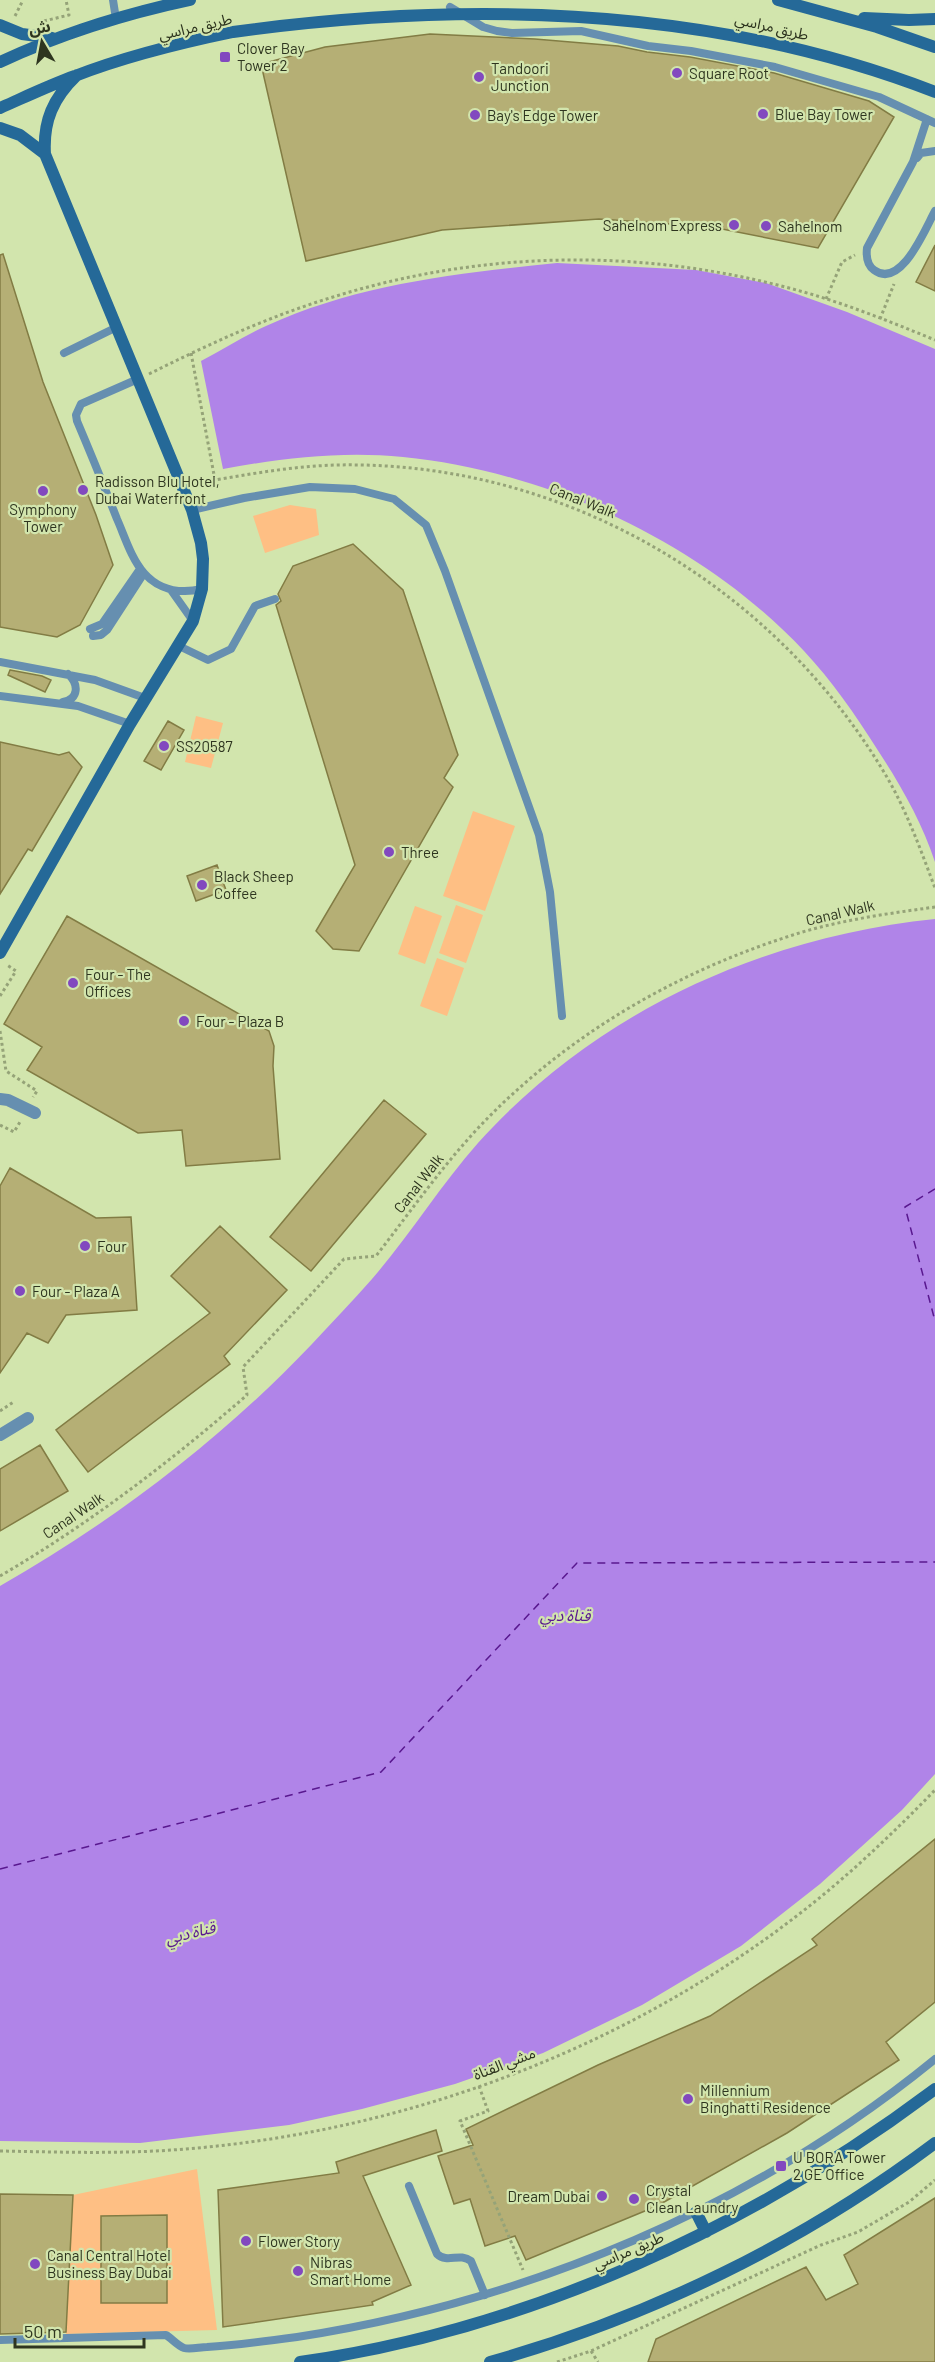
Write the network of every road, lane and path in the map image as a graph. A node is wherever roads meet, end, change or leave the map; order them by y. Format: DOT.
graph roads {
  1 [pos="23,0"];
  2 [pos="66,0"];
  3 [pos="113,0"];
  4 [pos="190,0"];
  5 [pos="778,0"];
  6 [pos="798,2"];
  7 [pos="450,7"];
  8 [pos="841,16"];
  9 [pos="935,18"];
  10 [pos="116,19"];
  11 [pos="12,21"];
  12 [pos="41,22"];
  13 [pos="0,25"];
  14 [pos="53,39"];
  15 [pos="935,47"];
  16 [pos="0,62"];
  17 [pos="77,75"];
  18 [pos="935,92"];
  19 [pos="0,108"];
  20 [pos="931,121"];
  21 [pos="0,128"];
  22 [pos="935,150"];
  23 [pos="45,154"];
  24 [pos="913,162"];
  25 [pos="935,211"];
  26 [pos="866,255"];
  27 [pos="901,269"];
  28 [pos="826,299"];
  29 [pos="880,319"];
  30 [pos="117,327"];
  31 [pos="935,340"];
  32 [pos="64,353"];
  33 [pos="190,353"];
  34 [pos="138,379"];
  35 [pos="192,510"];
  36 [pos="142,571"];
  37 [pos="202,589"];
  38 [pos="170,590"];
  39 [pos="276,599"];
  40 [pos="193,621"];
  41 [pos="91,632"];
  42 [pos="179,646"];
  43 [pos="0,662"];
  44 [pos="68,674"];
  45 [pos="0,696"];
  46 [pos="146,698"];
  47 [pos="60,702"];
  48 [pos="130,724"];
  49 [pos="935,888"];
  50 [pos="935,907"];
  51 [pos="0,953"];
  52 [pos="0,961"];
  53 [pos="0,996"];
  54 [pos="562,1016"];
  55 [pos="3,1097"];
  56 [pos="35,1113"];
  57 [pos="15,1401"];
  58 [pos="0,1411"];
  59 [pos="28,1418"];
  60 [pos="0,1435"];
  61 [pos="0,1576"];
  62 [pos="935,1790"];
  63 [pos="935,2059"];
  64 [pos="479,2086"];
  65 [pos="935,2089"];
  66 [pos="935,2143"];
  67 [pos="0,2151"];
  68 [pos="935,2180"];
  69 [pos="409,2186"];
  70 [pos="696,2212"];
  71 [pos="706,2232"];
  72 [pos="527,2281"];
  73 [pos="485,2295"];
  74 [pos="0,2340"];
  75 [pos="591,2351"];
  76 [pos="300,2362"];
  77 [pos="490,2362"];
  78 [pos="557,2362"];
  79 [pos="598,2362"];
  1 -- 11 [label="path"];
  2 -- 12 [label="path"];
  3 -- 10 [label="lane"];
  4 -- 10 [label="street, طريق مراسي"];
  5 -- 6 [label="street, طريق مراسي"];
  6 -- 8 [label="street, طريق مراسي"];
  7 -- 17 [label="street, طريق مراسي"];
  7 -- 18 [label="street, طريق مراسي"];
  7 -- 20 [label="lane"];
  8 -- 9 [label="street"];
  8 -- 15 [label="street, طريق مراسي"];
  10 -- 14 [label="street, طريق مراسي"];
  13 -- 14 [label="street"];
  14 -- 16 [label="street, طريق مراسي"];
  17 -- 19 [label="street, طريق مراسي"];
  17 -- 23 [label="street"];
  20 -- 24 [label="lane"];
  21 -- 23 [label="street"];
  22 -- 24 [label="lane"];
  23 -- 30 [label="street"];
  24 -- 26 [label="lane"];
  25 -- 27 [label="lane"];
  26 -- 27 [label="lane"];
  26 -- 28 [label="path"];
  27 -- 29 [label="path"];
  28 -- 29 [label="path"];
  28 -- 33 [label="path"];
  29 -- 31 [label="path"];
  30 -- 32 [label="lane"];
  30 -- 34 [label="street"];
  33 -- 34 [label="path"];
  33 -- 49 [label="path, Canal Walk"];
  34 -- 35 [label="street"];
  34 -- 36 [label="lane"];
  35 -- 37 [label="street"];
  35 -- 54 [label="lane"];
  36 -- 38 [label="lane"];
  36 -- 41 [label="lane"];
  37 -- 38 [label="lane"];
  37 -- 40 [label="street"];
  38 -- 40 [label="lane"];
  39 -- 42 [label="lane"];
  40 -- 42 [label="street"];
  42 -- 46 [label="street"];
  43 -- 44 [label="lane"];
  44 -- 46 [label="lane"];
  44 -- 47 [label="lane"];
  45 -- 47 [label="lane"];
  46 -- 48 [label="street"];
  47 -- 48 [label="lane"];
  48 -- 51 [label="street"];
  50 -- 61 [label="path, Canal Walk"];
  52 -- 53 [label="path"];
  55 -- 56 [label="street"];
  57 -- 58 [label="path"];
  59 -- 60 [label="street"];
  62 -- 64 [label="path, مشي القناة"];
  63 -- 70 [label="lane"];
  64 -- 67 [label="path, مشي القناة"];
  64 -- 72 [label="path"];
  65 -- 71 [label="street, طريق مراسي"];
  66 -- 77 [label="street"];
  68 -- 75 [label="path"];
  69 -- 73 [label="lane"];
  70 -- 71 [label="street"];
  70 -- 72 [label="lane"];
  71 -- 76 [label="street, طريق مراسي"];
  72 -- 73 [label="lane"];
  73 -- 74 [label="lane"];
  75 -- 78 [label="path"];
  75 -- 79 [label="path"];
}
